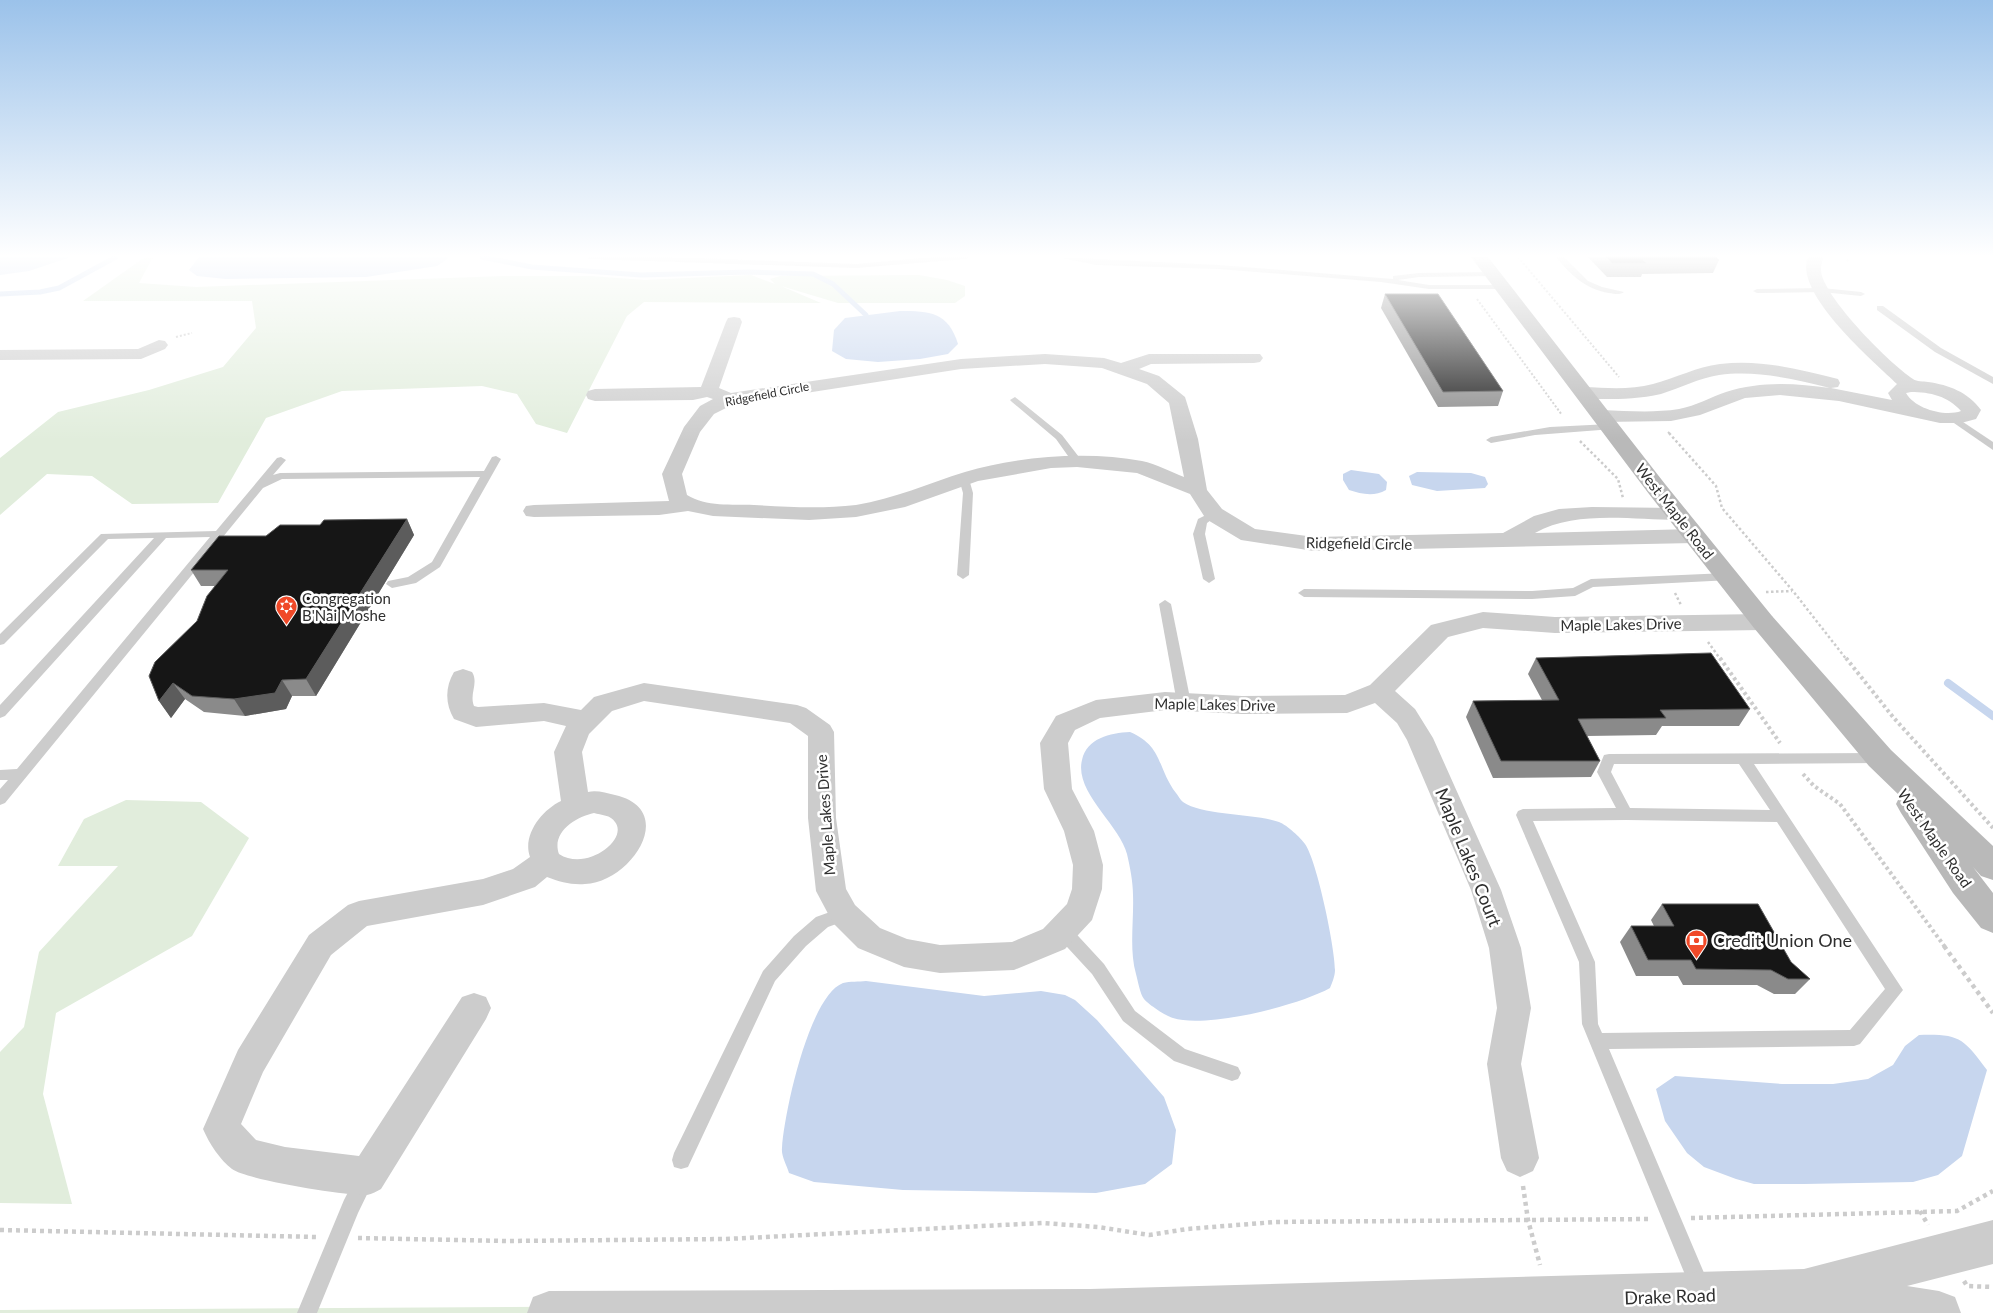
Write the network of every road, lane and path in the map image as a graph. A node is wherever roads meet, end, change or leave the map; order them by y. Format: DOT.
graph roads {
  1 [pos="1525,318"];
  2 [pos="1567,318"];
  3 [pos="1843,318"];
  4 [pos="1894,318"];
  5 [pos="734,322"];
  6 [pos="159,344"];
  7 [pos="8,355"];
  8 [pos="1254,358"];
  9 [pos="0,366"];
  10 [pos="1122,369"];
  11 [pos="1532,374"];
  12 [pos="1542,374"];
  13 [pos="1993,382"];
  14 [pos="1904,389"];
  15 [pos="709,392"];
  16 [pos="1584,393"];
  17 [pos="1634,393"];
  18 [pos="595,396"];
  19 [pos="729,399"];
  20 [pos="1015,400"];
  21 [pos="1916,411"];
  22 [pos="1655,416"];
  23 [pos="1954,419"];
  24 [pos="1606,422"];
  25 [pos="1491,440"];
  26 [pos="1993,447"];
  27 [pos="496,459"];
  28 [pos="280,460"];
  29 [pos="1077,461"];
  30 [pos="487,474"];
  31 [pos="964,479"];
  32 [pos="259,486"];
  33 [pos="1197,490"];
  34 [pos="688,505"];
  35 [pos="534,511"];
  36 [pos="1214,514"];
  37 [pos="1677,514"];
  38 [pos="220,534"];
  39 [pos="164,535"];
  40 [pos="1694,536"];
  41 [pos="1510,538"];
  42 [pos="963,576"];
  43 [pos="1727,577"];
  44 [pos="1209,579"];
  45 [pos="392,584"];
  46 [pos="1793,591"];
  47 [pos="1766,592"];
  48 [pos="1304,593"];
  49 [pos="1165,604"];
  50 [pos="1763,622"];
  51 [pos="0,641"];
  52 [pos="463,678"];
  53 [pos="1379,691"];
  54 [pos="1184,702"];
  55 [pos="0,713"];
  56 [pos="586,721"];
  57 [pos="1743,758"];
  58 [pos="1880,758"];
  59 [pos="22,774"];
  60 [pos="0,775"];
  61 [pos="0,800"];
  62 [pos="576,807"];
  63 [pos="1626,814"];
  64 [pos="1780,816"];
  65 [pos="1993,828"];
  66 [pos="547,861"];
  67 [pos="1993,866"];
  68 [pos="844,914"];
  69 [pos="1993,918"];
  70 [pos="1062,930"];
  71 [pos="474,1008"];
  72 [pos="1598,1041"];
  73 [pos="1232,1073"];
  74 [pos="1520,1158"];
  75 [pos="681,1160"];
  76 [pos="368,1176"];
  77 [pos="1993,1191"];
  78 [pos="1920,1211"];
  79 [pos="1672,1219"];
  80 [pos="1528,1220"];
  81 [pos="1930,1228"];
  82 [pos="0,1230"];
  83 [pos="339,1238"];
  84 [pos="1993,1242"];
  85 [pos="1960,1274"];
  86 [pos="1993,1286"];
  87 [pos="1801,1291"];
  88 [pos="1704,1296"];
  89 [pos="1549,1300"];
  90 [pos="1466,1307"];
  91 [pos="307,1313"];
  92 [pos="549,1313"];
  93 [pos="1939,1313"];
  1 -- 16 [label="main road, West Maple Road"];
  2 -- 17 [label="path"];
  3 -- 14 [label="street"];
  4 -- 13 [label="lane"];
  5 -- 15 [label="street"];
  6 -- 7 [label="street"];
  7 -- 9 [label="street"];
  8 -- 10 [label="street"];
  10 -- 19 [label="street, Ridgefield Circle"];
  10 -- 33 [label="street, Ridgefield Circle"];
  11 -- 12 [label="path"];
  14 -- 17 [label="street"];
  14 -- 21 [label="street"];
  14 -- 23 [label="street"];
  15 -- 18 [label="street"];
  15 -- 19 [label="street"];
  16 -- 17 [label="street"];
  16 -- 24 [label="main road, West Maple Road"];
  19 -- 34 [label="street, Ridgefield Circle"];
  20 -- 29 [label="lane"];
  21 -- 22 [label="street"];
  21 -- 23 [label="street"];
  22 -- 24 [label="street"];
  22 -- 46 [label="path"];
  23 -- 26 [label="lane"];
  24 -- 25 [label="lane"];
  24 -- 37 [label="main road, West Maple Road"];
  27 -- 30 [label="lane"];
  28 -- 32 [label="lane"];
  29 -- 31 [label="street"];
  29 -- 33 [label="street"];
  30 -- 32 [label="lane"];
  30 -- 45 [label="lane"];
  31 -- 34 [label="street"];
  31 -- 42 [label="lane"];
  32 -- 38 [label="lane"];
  33 -- 36 [label="street, Ridgefield Circle"];
  34 -- 35 [label="street"];
  36 -- 41 [label="street, Ridgefield Circle"];
  36 -- 44 [label="lane"];
  37 -- 40 [label="main road, West Maple Road"];
  37 -- 41 [label="street, Ridgefield Circle"];
  38 -- 39 [label="lane"];
  38 -- 59 [label="lane"];
  39 -- 51 [label="lane"];
  39 -- 55 [label="lane"];
  40 -- 41 [label="street, Ridgefield Circle"];
  40 -- 43 [label="main road, West Maple Road"];
  43 -- 48 [label="lane"];
  43 -- 50 [label="main road, West Maple Road"];
  46 -- 47 [label="path"];
  46 -- 65 [label="path"];
  49 -- 54 [label="lane"];
  50 -- 53 [label="street, Maple Lakes Drive"];
  50 -- 58 [label="main road, West Maple Road"];
  52 -- 56 [label="street"];
  53 -- 54 [label="street, Maple Lakes Drive"];
  53 -- 74 [label="street, Maple Lakes Court"];
  54 -- 70 [label="street, Maple Lakes Drive"];
  56 -- 62 [label="street, Maple Lakes Drive"];
  56 -- 68 [label="street, Maple Lakes Drive"];
  57 -- 58 [label="lane"];
  57 -- 63 [label="lane"];
  57 -- 64 [label="lane"];
  58 -- 67 [label="main road, West Maple Road"];
  58 -- 69 [label="main road, West Maple Road"];
  59 -- 60 [label="lane"];
  59 -- 61 [label="lane"];
  62 -- 66 [label="street"];
  62 -- 66 [label="street"];
  63 -- 64 [label="lane"];
  63 -- 72 [label="lane"];
  64 -- 72 [label="lane"];
  66 -- 76 [label="street"];
  68 -- 70 [label="street, Maple Lakes Drive"];
  68 -- 75 [label="lane"];
  70 -- 73 [label="lane"];
  71 -- 76 [label="street"];
  72 -- 79 [label="lane"];
  74 -- 80 [label="path"];
  76 -- 83 [label="lane"];
  77 -- 78 [label="path"];
  78 -- 79 [label="path"];
  78 -- 81 [label="path"];
  79 -- 80 [label="path"];
  79 -- 88 [label="lane"];
  80 -- 83 [label="path"];
  80 -- 89 [label="path"];
  82 -- 83 [label="path"];
  83 -- 91 [label="lane"];
  84 -- 87 [label="street, Drake Road"];
  85 -- 86 [label="path"];
  87 -- 88 [label="street, Drake Road"];
  87 -- 93 [label="street, Drake Road"];
  88 -- 89 [label="street, Drake Road"];
  89 -- 90 [label="street, Drake Road"];
  90 -- 92 [label="street, Drake Road"];
}
